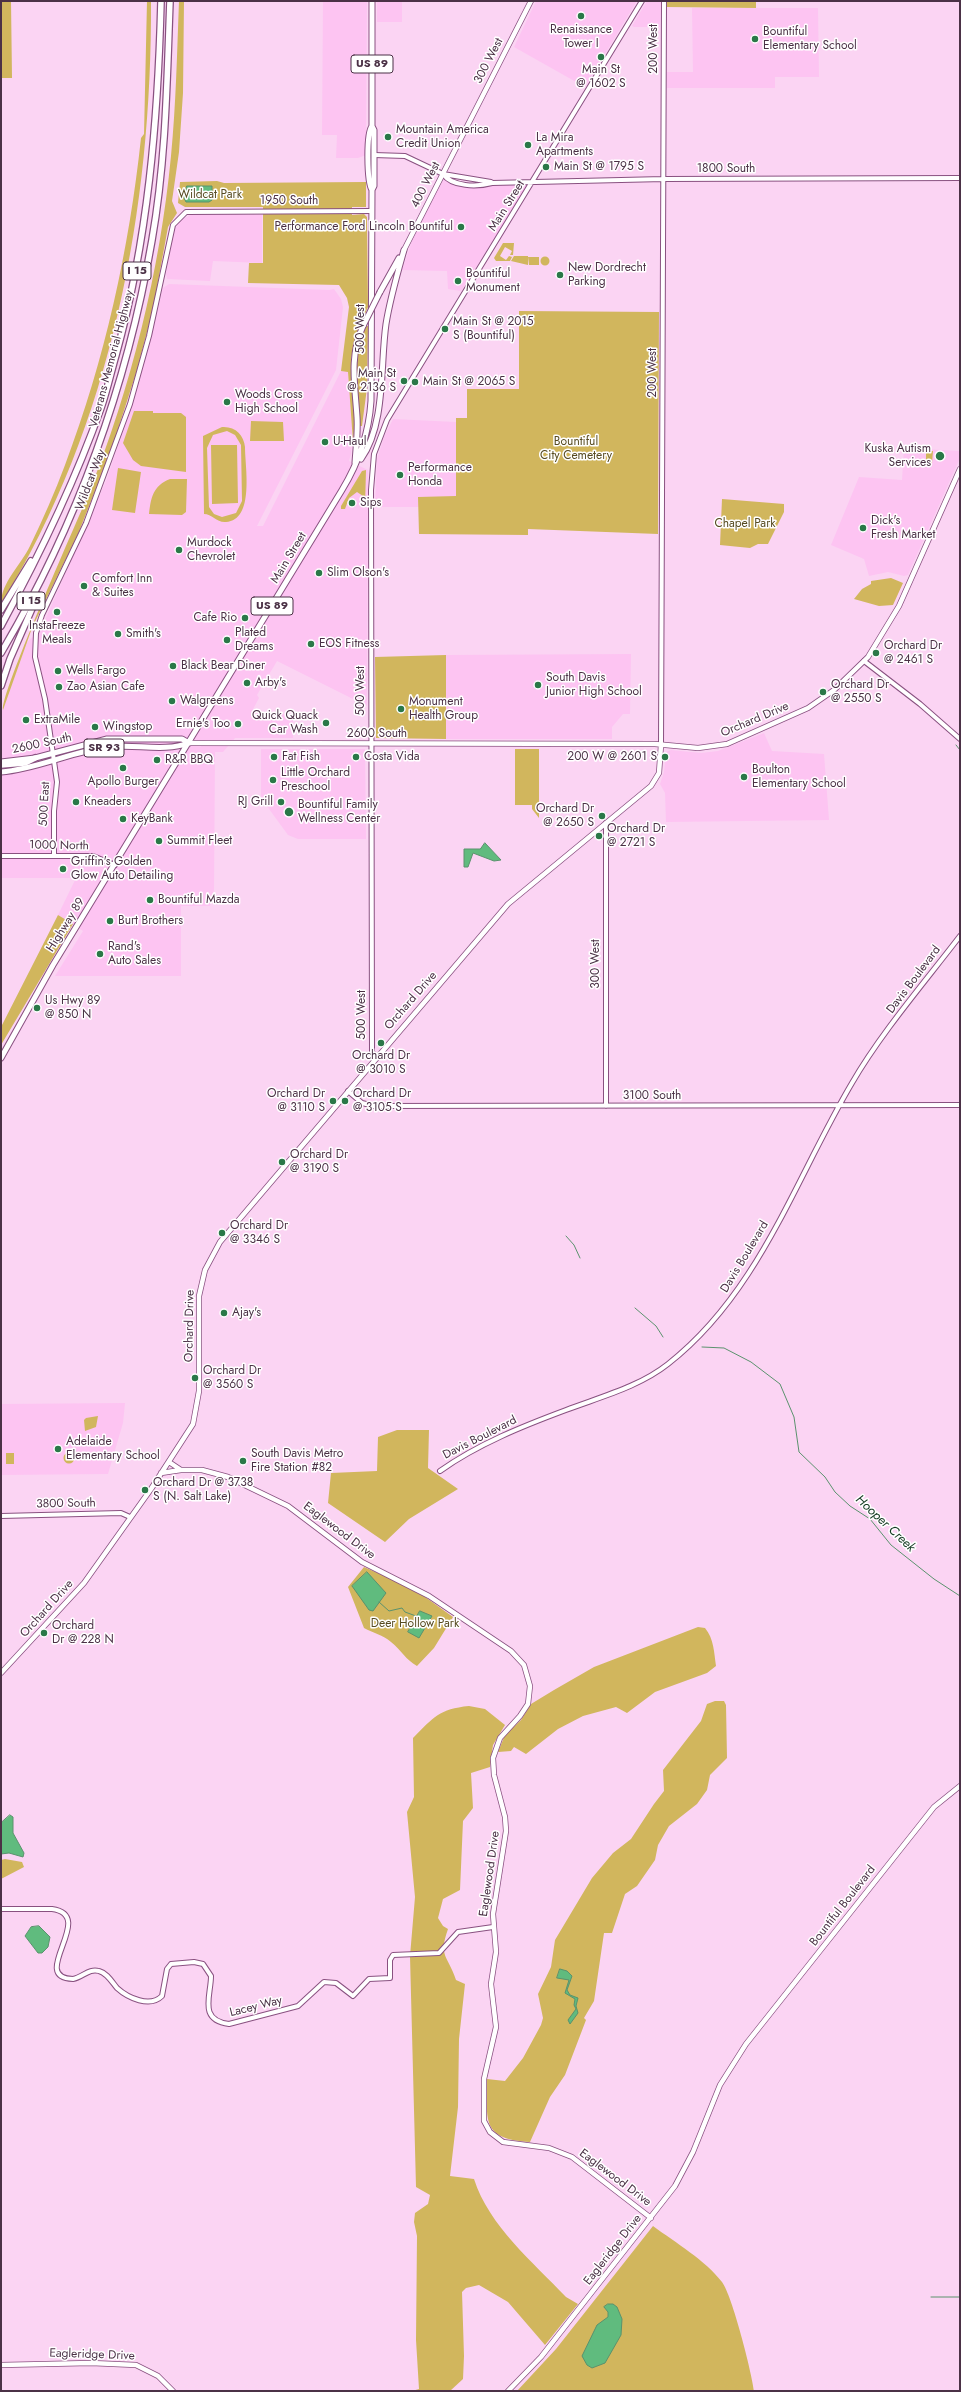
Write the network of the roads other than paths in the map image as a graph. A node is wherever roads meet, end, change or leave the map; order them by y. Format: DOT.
graph roads {
  1 [pos="161,1"];
  2 [pos="170,1"];
  3 [pos="372,1"];
  4 [pos="531,1"];
  5 [pos="642,1"];
  6 [pos="664,1"];
  7 [pos="372,126"];
  8 [pos="465,130"];
  9 [pos="374,155"];
  10 [pos="443,174"];
  11 [pos="960,178"];
  12 [pos="664,179"];
  13 [pos="533,182"];
  14 [pos="372,190"];
  15 [pos="372,210"];
  16 [pos="182,213"];
  17 [pos="404,250"];
  18 [pos="387,420"];
  19 [pos="355,466"];
  20 [pos="960,469"];
  21 [pos="51,528"];
  22 [pos="58,547"];
  23 [pos="1,610"];
  24 [pos="1,626"];
  25 [pos="1,653"];
  26 [pos="864,661"];
  27 [pos="1,686"];
  28 [pos="960,739"];
  29 [pos="189,743"];
  30 [pos="371,744"];
  31 [pos="661,745"];
  32 [pos="53,753"];
  33 [pos="35,758"];
  34 [pos="54,761"];
  35 [pos="1,762"];
  36 [pos="1,765"];
  37 [pos="1,772"];
  38 [pos="606,823"];
  39 [pos="1,856"];
  40 [pos="54,856"];
  41 [pos="116,865"];
  42 [pos="960,936"];
  43 [pos="1,1058"];
  44 [pos="376,1058"];
  45 [pos="348,1091"];
  46 [pos="960,1105"];
  47 [pos="606,1106"];
  48 [pos="839,1106"];
  49 [pos="169,1462"];
  50 [pos="181,1470"];
  51 [pos="440,1471"];
  52 [pos="161,1473"];
  53 [pos="1,1516"];
  54 [pos="130,1517"];
  55 [pos="1,1673"];
  56 [pos="960,1786"];
  57 [pos="1,1909"];
  58 [pos="493,1927"];
  59 [pos="746,2044"];
  60 [pos="651,2218"];
  61 [pos="1,2364"];
  62 [pos="173,2391"];
  63 [pos="508,2391"];
  1 -- 21 [label="highway, Veterans Memorial Highway / I 15"];
  2 -- 22 [label="highway, Veterans Memorial Highway / I 15"];
  3 -- 7 [label="main road, 500 West / US 89"];
  4 -- 8 [label="main road, 300 West"];
  5 -- 13 [label="street, Main Street"];
  6 -- 12 [label="street, 200 West"];
  7 -- 9 [label="main road, 500 West / US 89"];
  7 -- 14 [label="main road, 500 West / US 89"];
  8 -- 10 [label="main road, 400 West"];
  9 -- 10 [label="street, 1800 South"];
  9 -- 14 [label="main road, 500 West / US 89"];
  10 -- 13 [label="street, 1800 South"];
  10 -- 17 [label="main road, 400 West"];
  11 -- 12 [label="street, 1800 South"];
  12 -- 13 [label="street, 1800 South"];
  12 -- 31 [label="street, 200 West"];
  13 -- 18 [label="street, Main Street"];
  14 -- 15 [label="main road, 500 West / US 89"];
  15 -- 16 [label="street, 1950 South"];
  15 -- 19 [label="main road, 500 West / US 89"];
  16 -- 32 [label="street, Wildcat Way"];
  17 -- 19 [label="main road"];
  17 -- 19 [label="main road, bridge"];
  18 -- 30 [label="street, 500 West"];
  19 -- 29 [label="main road, Main Street / US 89"];
  20 -- 26 [label="main road, Orchard Drive"];
  21 -- 23 [label="highway"];
  21 -- 24 [label="highway, Veterans Memorial Highway / I 15"];
  22 -- 25 [label="highway, Veterans Memorial Highway / I 15"];
  22 -- 27 [label="highway"];
  26 -- 28 [label="street"];
  26 -- 31 [label="main road, Orchard Drive"];
  29 -- 30 [label="main road, 2600 South"];
  29 -- 32 [label="main road, 2600 South / SR 93"];
  29 -- 34 [label="main road, SR 93"];
  29 -- 41 [label="main road, Highway 89 / US 89"];
  30 -- 31 [label="main road, 2600 South"];
  30 -- 44 [label="street, 500 West"];
  31 -- 38 [label="main road, Orchard Drive"];
  32 -- 33 [label="main road, 2600 South / SR 93"];
  32 -- 34 [label="street, 500 East"];
  33 -- 35 [label="main road, 2600 South / SR 93"];
  33 -- 36 [label="highway"];
  34 -- 37 [label="main road, SR 93"];
  34 -- 40 [label="street, 500 East"];
  38 -- 44 [label="main road, Orchard Drive"];
  38 -- 47 [label="street, 300 West"];
  39 -- 40 [label="street, 1000 North"];
  40 -- 41 [label="street, 1000 North"];
  41 -- 43 [label="main road, Highway 89 / US 89"];
  42 -- 48 [label="street, Davis Boulevard"];
  44 -- 45 [label="main road, Orchard Drive"];
  45 -- 47 [label="street, 3100 South"];
  45 -- 49 [label="main road, Orchard Drive"];
  46 -- 48 [label="street, 3100 South"];
  47 -- 48 [label="street, 3100 South"];
  48 -- 51 [label="street, Davis Boulevard"];
  49 -- 50 [label="main road"];
  49 -- 52 [label="main road, Orchard Drive"];
  50 -- 52 [label="main road, Eaglewood Drive"];
  50 -- 58 [label="main road, Eaglewood Drive"];
  52 -- 54 [label="main road, Orchard Drive"];
  53 -- 54 [label="street, 3800 South"];
  54 -- 55 [label="main road, Orchard Drive"];
  56 -- 59 [label="main road, Bountiful Boulevard"];
  57 -- 58 [label="street, Lacey Way"];
  58 -- 60 [label="main road, Eaglewood Drive"];
  59 -- 60 [label="main road, Eagleridge Drive"];
  60 -- 63 [label="main road, Eagleridge Drive"];
  61 -- 62 [label="main road, Eagleridge Drive"];
}
